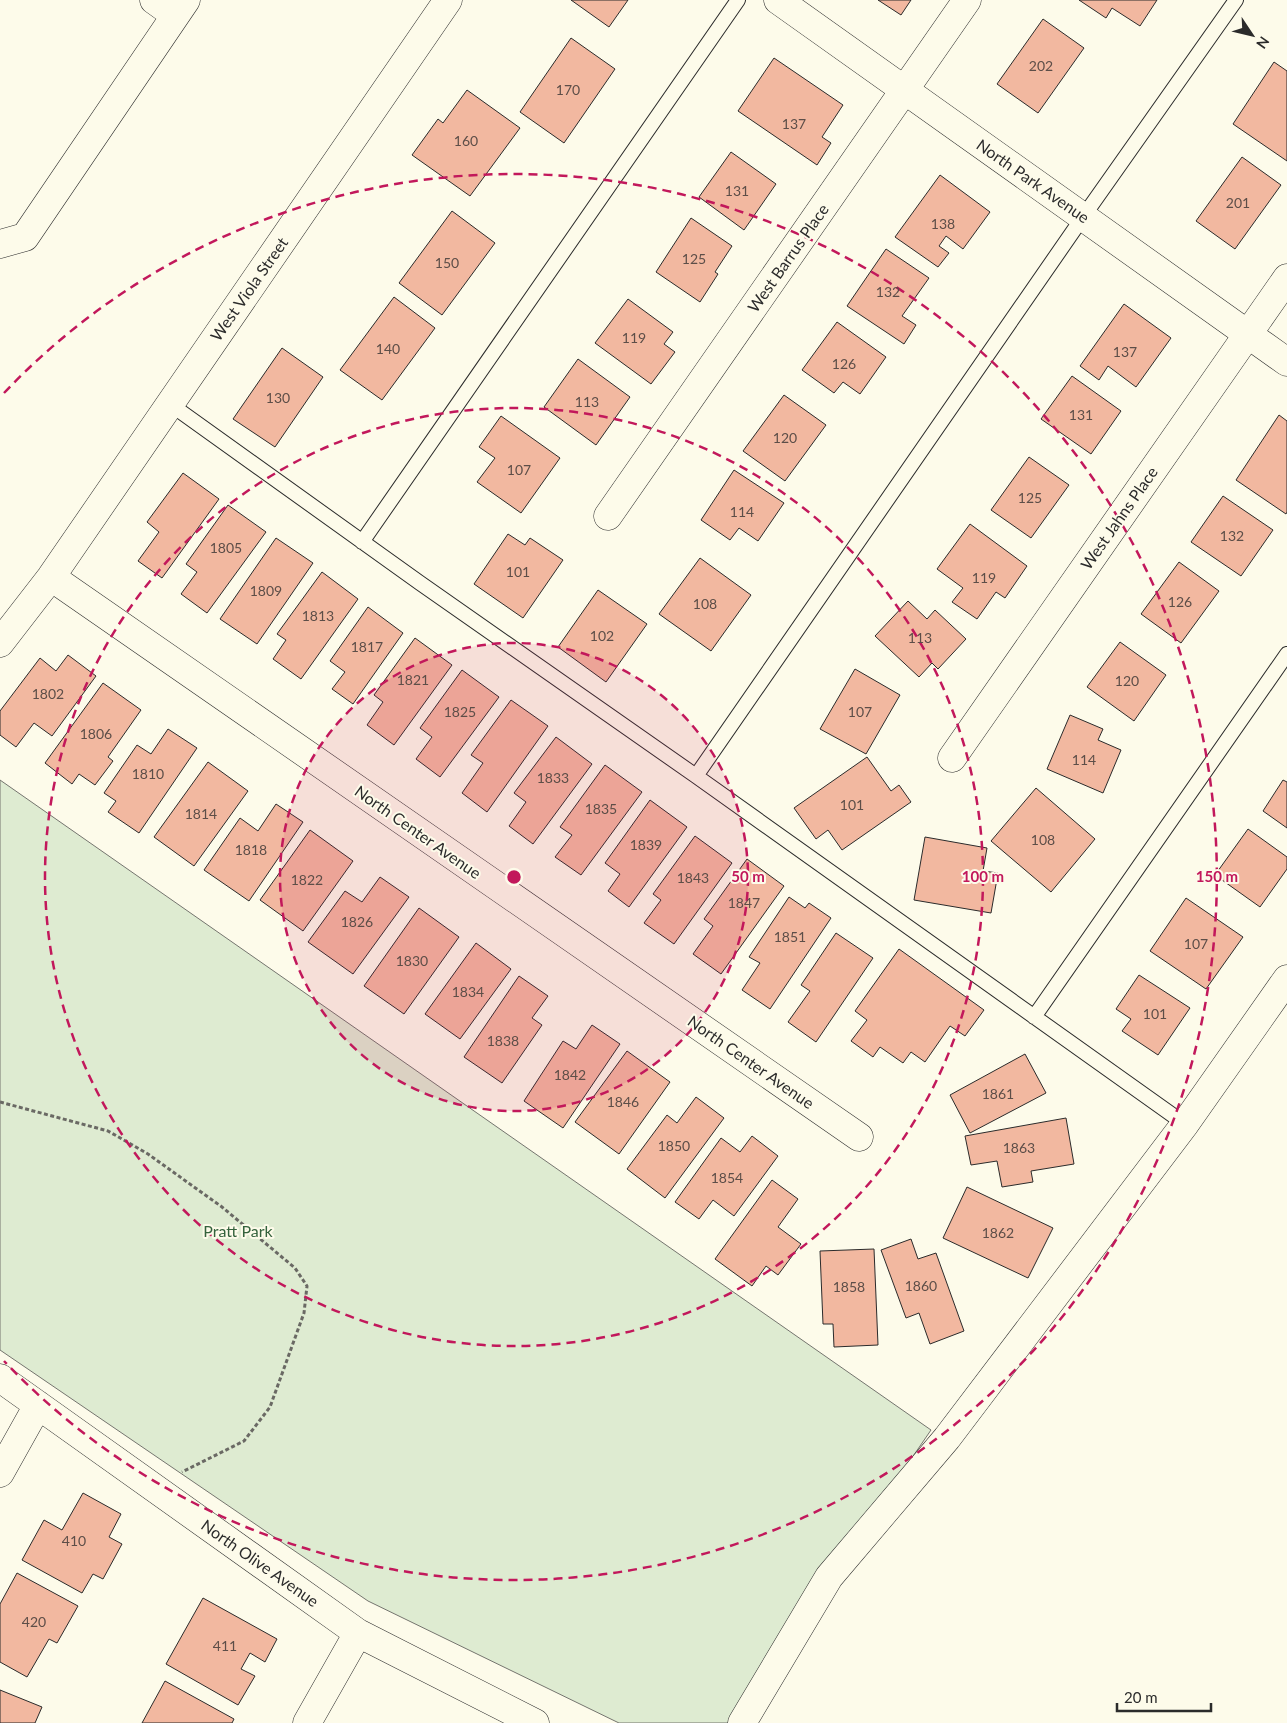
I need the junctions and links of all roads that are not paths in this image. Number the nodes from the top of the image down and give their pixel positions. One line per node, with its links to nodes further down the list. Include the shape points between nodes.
1 (448, 0): 13 (street, West Viola Street)
2 (738, 0): 15 (lane)
3 (778, 0): 7 (street, North Park Avenue)
4 (967, 0): 7 (street, West Barrus Place)
5 (1236, 0): 8 (lane)
6 (172, 5): 9 (street, via 25,237)
7 (905, 90): 8 (street, North Park Avenue); 14 (street, West Barrus Place)
8 (1083, 217): 11 (street, North Park Avenue); 20 (lane)
9 (0, 244)
10 (1287, 278): 11 (street, West Jahns Place)
11 (1248, 334): 12 (street, North Park Avenue); 19 (street, West Jahns Place)
12 (1287, 362)
13 (170, 404): 15 (lane); 16 (street, West Viola Street)
14 (608, 516)
15 (362, 542): 20 (lane)
16 (51, 577): 17 (street, West Viola Street); 24 (street, North Center Avenue)
17 (0, 643)
18 (1287, 654): 22 (lane)
19 (952, 758)
20 (696, 776): 22 (lane)
21 (1287, 979): 23 (street)
22 (1034, 1017): 23 (lane)
23 (1185, 1124): 31 (street, via 947,1438 829,1577)
24 (859, 1137)
25 (0, 1378): 26 (street, North Olive Avenue)
26 (38, 1405): 27 (street); 28 (street, North Olive Avenue)
27 (0, 1473)
28 (358, 1633): 29 (street); 30 (street, North Olive Avenue)
29 (308, 1723)
30 (534, 1723)
31 (742, 1723)

